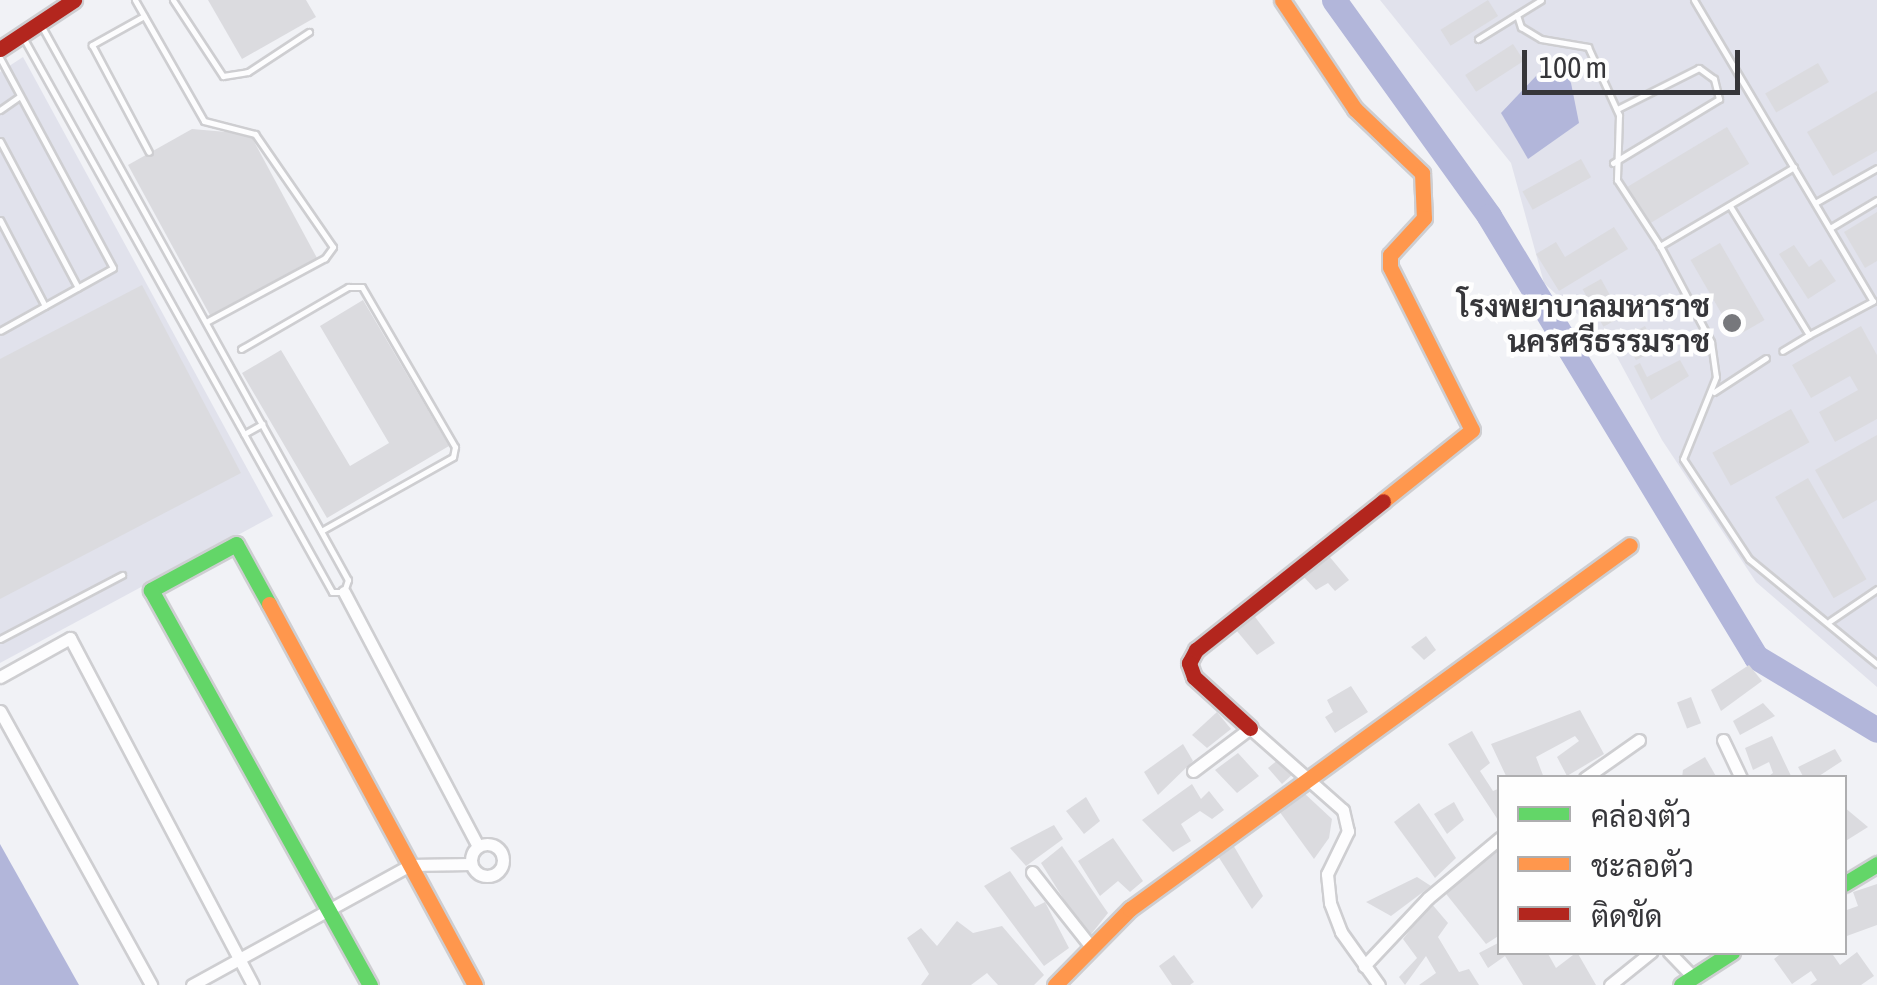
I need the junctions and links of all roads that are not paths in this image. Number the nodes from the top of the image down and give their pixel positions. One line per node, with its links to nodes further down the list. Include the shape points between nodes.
1 (74, 0): 9 (street)
2 (135, 0): 8 (lane)
3 (173, 0): 10 (lane, via 222,76 248,72)
4 (1282, 0): 50 (street, via 1355,109 1422,172 1424,218 1390,254 1390,266 1472,430 1196,650 1190,662 1194,677)
5 (1541, 0): 7 (lane)
6 (1694, 0): 21 (lane)
7 (1516, 15): 12 (lane); 16 (lane, via 1521,27 1541,39 1588,47)
8 (144, 16): 19 (lane, via 92,45); 31 (lane, via 204,121 255,134 333,247 319,262)
9 (40, 22): 11 (street); 31 (lane)
10 (309, 32)
11 (22, 34): 13 (street); 39 (lane)
12 (1478, 38)
13 (0, 48)
14 (0, 58): 15 (lane)
15 (20, 96): 17 (lane); 29 (lane, via 113,268)
16 (1617, 109): 20 (lane); 20 (lane, via 1699,68 1714,80 1719,98)
17 (0, 110)
18 (0, 141): 29 (lane)
19 (149, 152)
20 (1613, 163): 28 (lane, via 1628,206)
21 (1794, 166): 24 (lane); 25 (lane)
22 (1877, 168): 24 (lane)
23 (1877, 200): 27 (lane)
24 (1815, 203): 27 (lane)
25 (1730, 206): 28 (lane); 33 (lane)
26 (0, 220): 30 (lane)
27 (1830, 228): 33 (lane, via 1873,301)
28 (1660, 246): 37 (lane, via 1711,342)
29 (78, 288): 30 (lane)
30 (45, 306): 32 (lane)
31 (206, 322): 38 (lane)
32 (0, 331)
33 (1809, 336): 35 (lane)
34 (241, 350): 40 (lane, via 348,288 362,287 455,447 453,457)
35 (1782, 351)
36 (1766, 358): 37 (lane)
37 (1712, 394): 45 (lane, via 1683,460 1749,558)
38 (262, 424): 39 (lane); 40 (lane)
39 (244, 434): 44 (lane, via 332,592)
40 (321, 532): 44 (lane, via 348,580)
41 (1630, 545): 56 (street)
42 (122, 575): 46 (lane)
43 (1877, 589): 45 (lane)
44 (344, 592): 58 (street)
45 (1830, 621): 47 (lane)
46 (0, 639)
47 (1877, 664)
48 (0, 677): 69 (street, via 70,638)
49 (0, 711): 72 (street)
50 (1250, 728): 53 (street); 56 (street)
51 (1639, 740): 54 (street)
52 (1723, 740): 55 (street)
53 (1193, 771)
54 (1589, 775)
55 (1740, 775)
56 (1311, 778): 65 (street, via 1130,909); 70 (street, via 1343,810 1348,830 1332,856 1328,888 1341,932)
57 (1497, 840): 70 (street, via 1428,898)
58 (478, 846): 59 (street); 59 (street, via 497,847 502,867 482,876)
59 (471, 864): 61 (street)
60 (1877, 864): 63 (street)
61 (410, 865): 64 (street); 64 (street, via 236,544 151,590); 76 (street)
62 (1032, 872): 65 (street)
63 (1847, 882)
64 (329, 910): 69 (street); 75 (street)
65 (1092, 948): 77 (street)
66 (1647, 955): 79 (street)
67 (1672, 955): 71 (street)
68 (1727, 955): 71 (street)
69 (240, 960): 73 (street); 74 (street)
70 (1364, 966): 78 (street)
71 (1687, 981)
72 (150, 985)
73 (192, 985)
74 (254, 985)
75 (370, 985)
76 (474, 985)
77 (1055, 985)
78 (1378, 985)
79 (1610, 985)

